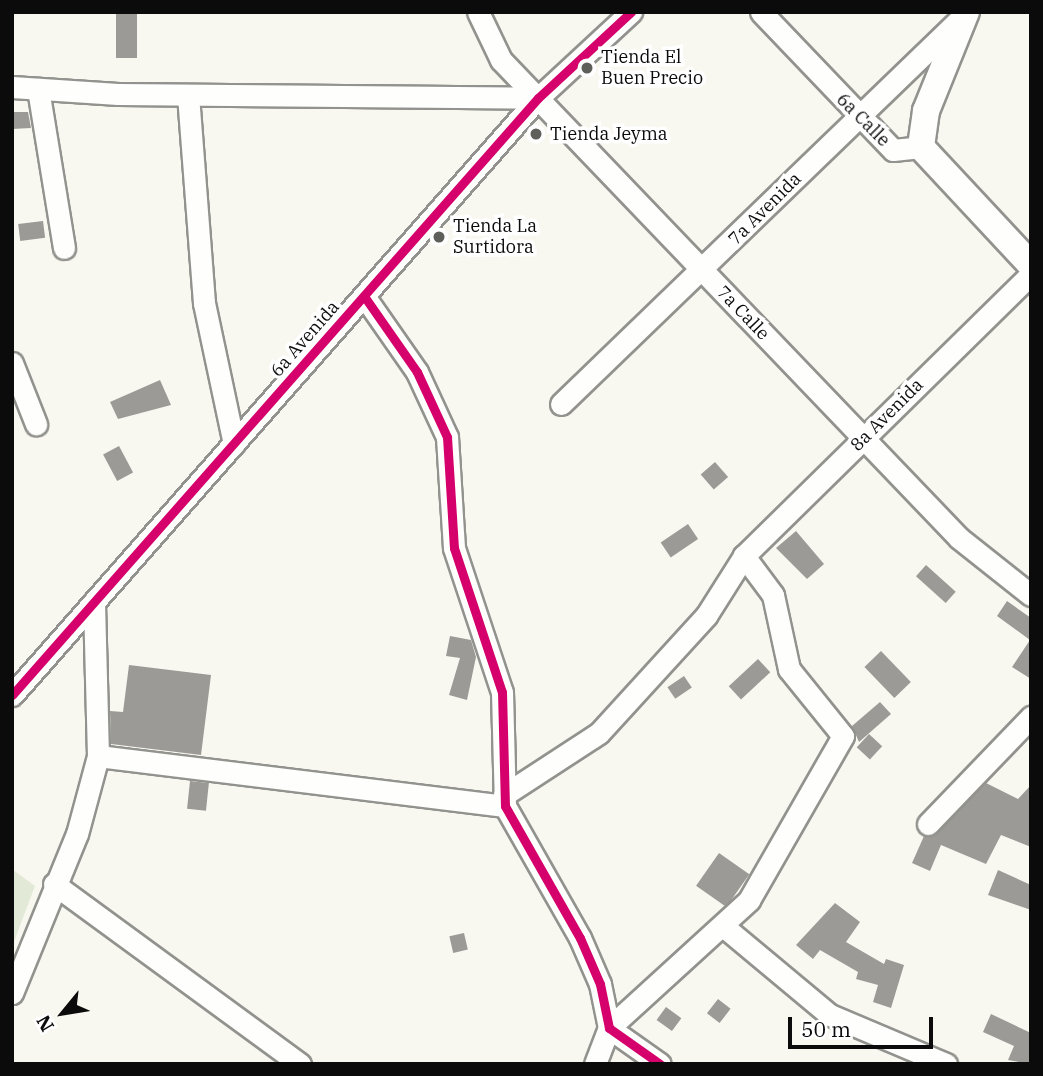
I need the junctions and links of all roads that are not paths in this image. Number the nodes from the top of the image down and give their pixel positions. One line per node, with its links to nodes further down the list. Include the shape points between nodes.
1 (478, 12): 8 (street, 7a Calle, via 501,60)
2 (631, 12): 8 (street, 6a Avenida)
3 (761, 12): 9 (street, 6a Calle)
4 (966, 13): 9 (street, 7a Avenida); 10 (street, via 926,111)
5 (12, 87): 6 (street)
6 (38, 89): 7 (street); 11 (street)
7 (188, 95): 8 (street); 20 (street, via 204,303)
8 (538, 98): 13 (street, 7a Calle); 15 (street, 6a Avenida)
9 (858, 117): 10 (street, 6a Calle, via 893,150); 13 (street, 7a Avenida)
10 (921, 147): 12 (street)
11 (64, 248)
12 (1031, 265)
13 (703, 272): 17 (street, 7a Avenida); 19 (street, 7a Calle)
14 (1031, 274): 19 (street, 8a Avenida)
15 (363, 296): 20 (street, 6a Avenida); 27 (street, via 417,372 447,437 454,548 502,692)
16 (12, 363): 18 (street)
17 (561, 404)
18 (36, 424)
19 (863, 438): 21 (street, 8a Avenida); 22 (street, 7a Calle, via 959,538)
20 (234, 444): 23 (street, 6a Avenida)
21 (744, 556): 27 (street, 8a Avenida, via 706,616 599,733); 30 (street, via 773,595 789,669 843,736 748,900)
22 (1031, 595)
23 (94, 602): 24 (street, 6a Avenida); 26 (street)
24 (12, 695)
25 (1031, 717): 28 (street)
26 (98, 756): 27 (street); 29 (street, via 77,834)
27 (505, 801): 32 (street, via 580,937 600,984)
28 (928, 824)
29 (54, 884): 31 (street); 33 (street)
30 (723, 926): 32 (street); 36 (street, via 830,1015)
31 (12, 993)
32 (609, 1028): 34 (street); 35 (street)
33 (300, 1064)
34 (594, 1064)
35 (660, 1064)
36 (946, 1064)

